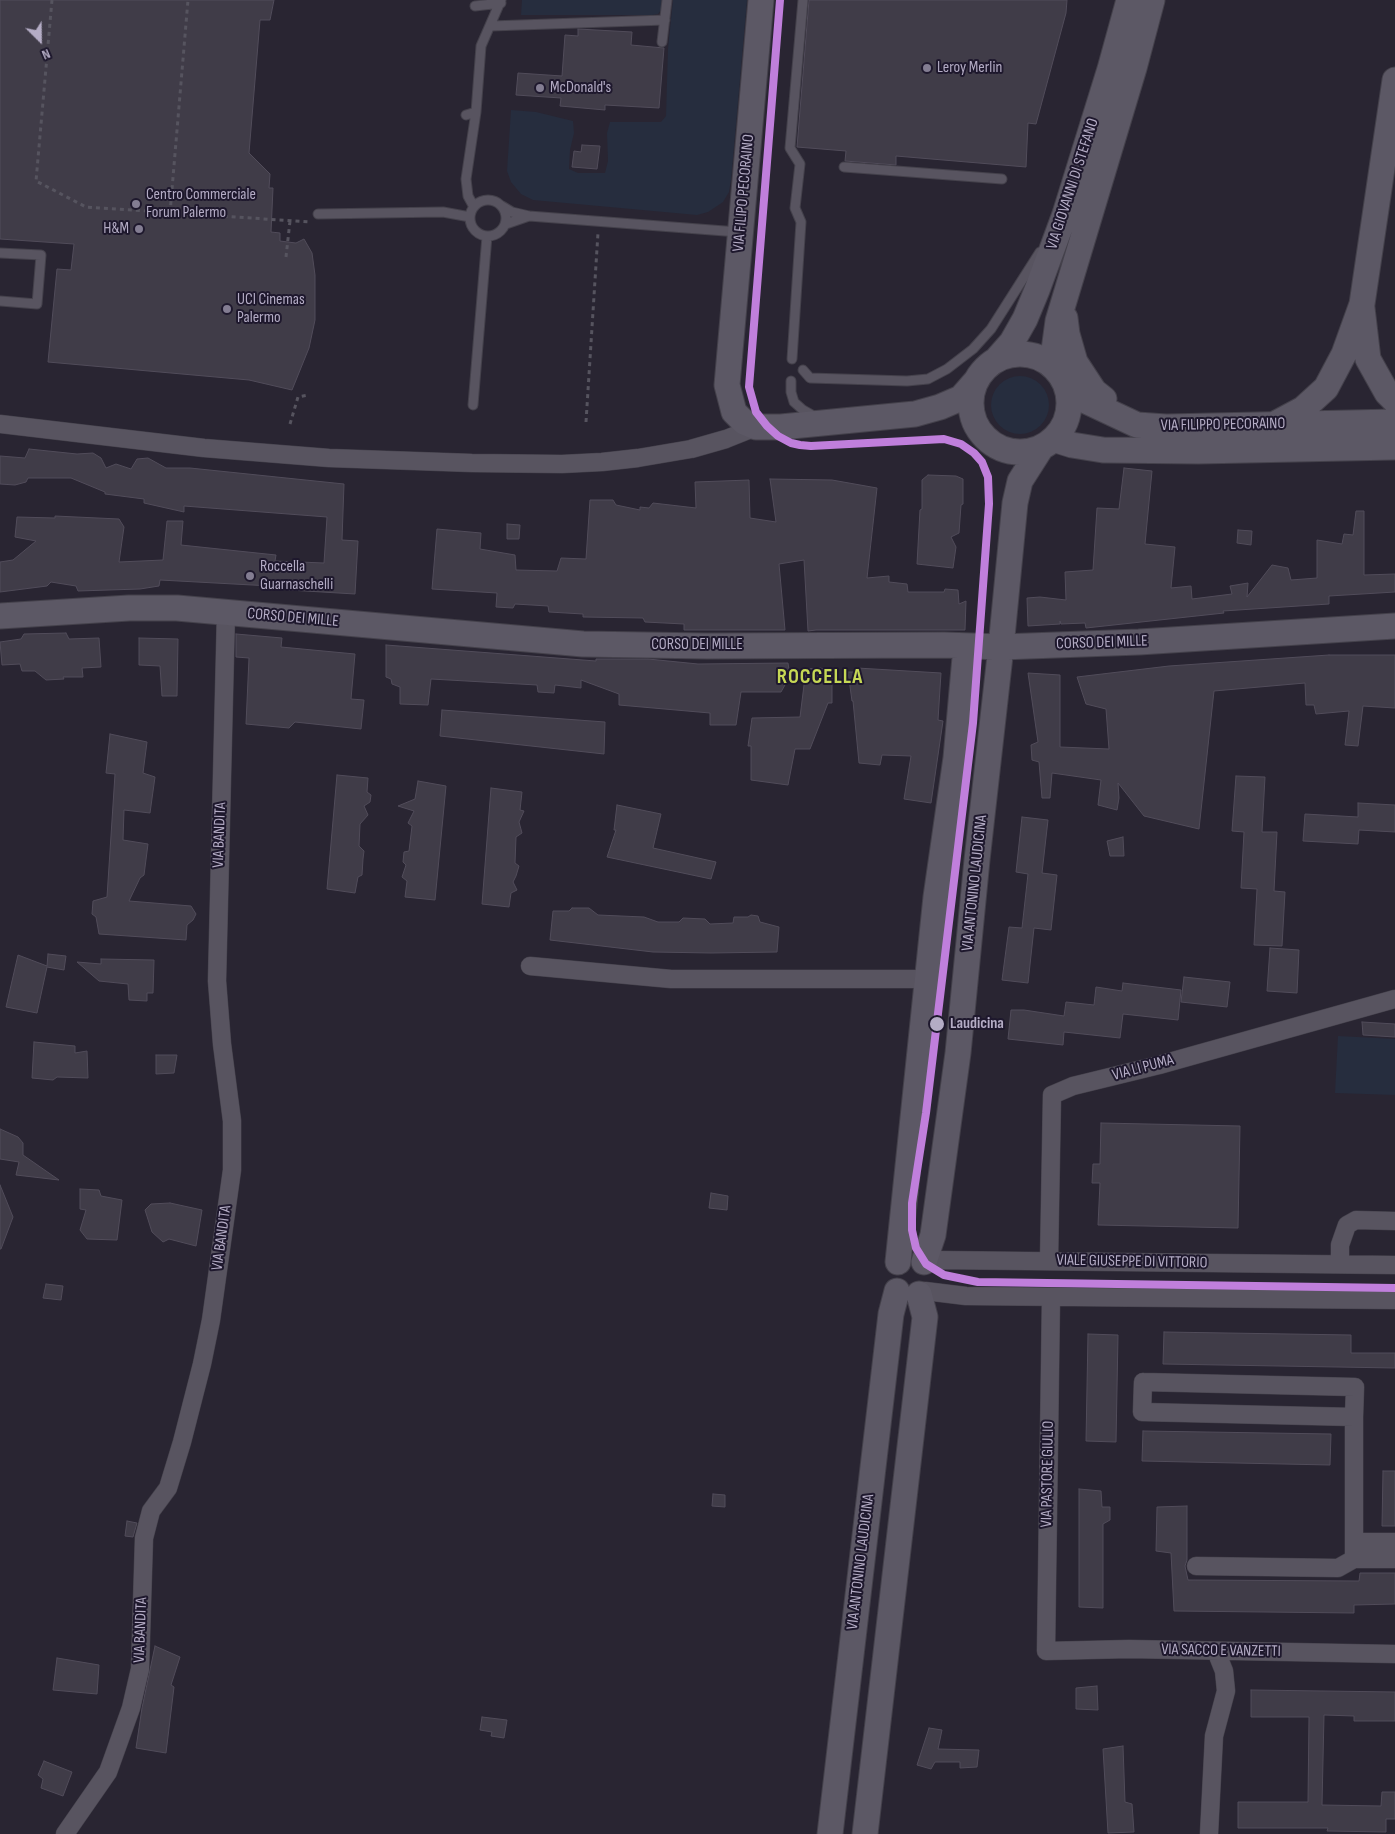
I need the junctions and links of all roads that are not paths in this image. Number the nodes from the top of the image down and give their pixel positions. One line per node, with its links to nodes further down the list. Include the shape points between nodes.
1 (667, 0): 8 (lane)
2 (761, 0): 23 (street, VIA FILIPO PECORAINO)
3 (803, 0): 29 (lane, via 790,148 800,164 795,208 801,222)
4 (1129, 0): 18 (street, VIA GIOVANNI DI STEFANO)
5 (1152, 0): 27 (street, VIA GIOVANNI DI STEFANO)
6 (501, 1): 7 (lane); 9 (lane)
7 (474, 6)
8 (665, 20): 9 (lane); 10 (lane)
9 (491, 26): 12 (lane, via 482,46)
10 (662, 42)
11 (1395, 80): 28 (street)
12 (476, 112): 13 (lane); 16 (lane, via 466,179 468,196)
13 (466, 115)
14 (844, 167): 15 (lane)
15 (1002, 178)
16 (477, 205): 17 (lane, via 491,200); 20 (lane)
17 (502, 206): 19 (lane); 22 (lane)
18 (1065, 214): 30 (street, VIA GIOVANNI DI STEFANO, via 1025,319 1012,342); 31 (lane, via 990,329 973,349 947,369 928,379 906,381 810,378)
19 (529, 216): 22 (lane); 23 (lane)
20 (470, 217): 21 (lane, via 443,212); 24 (lane, via 473,228)
21 (316, 218)
22 (506, 224): 24 (lane, via 498,234)
23 (741, 232): 42 (street, VIA FILIPO PECORAINO, via 727,385 734,412 744,422)
24 (487, 236): 36 (lane)
25 (0, 253): 26 (lane, via 41,255 37,304)
26 (0, 301)
27 (1063, 302): 32 (street, VIA GIOVANNI DI STEFANO, via 1058,321); 43 (street, via 1067,334 1076,362 1094,391)
28 (1362, 304): 35 (street, via 1368,359); 41 (street, via 1344,354 1326,388 1303,409)
29 (792, 358)
30 (997, 359): 32 (street, via 1016,354 1035,356); 34 (street)
31 (803, 370)
32 (1058, 372): 43 (street, VIA FILIPPO PECORAINO, via 1086,401 1137,425); 45 (street, via 1069,395 1069,412 1063,427)
33 (791, 381): 38 (lane, via 794,402)
34 (975, 382): 37 (street, via 961,398); 44 (street, via 971,407)
35 (1395, 401)
36 (473, 405)
37 (915, 414): 38 (street); 44 (street, via 946,417)
38 (826, 422): 42 (street)
39 (1395, 422): 41 (street, VIA FILIPPO PECORAINO)
40 (0, 424): 42 (street, via 204,448 329,458 562,464 638,458 691,449)
41 (1275, 424): 43 (street, VIA FILIPPO PECORAINO)
42 (756, 426)
43 (1149, 426)
44 (980, 431): 47 (street)
45 (1047, 444): 46 (street, VIA FILIPPO PECORAINO, via 1142,451); 47 (street, via 1021,452); 48 (street, via 1020,481)
46 (1395, 447)
47 (1001, 448): 48 (street, via 1014,480)
48 (1015, 503): 53 (street, VIA ANTONINO LAUDICINA)
49 (226, 612): 50 (street, CORSO DEI MILLE, via 138,608); 52 (street, CORSO DEI MILLE, via 583,644); 74 (street, VIA BANDITA, via 217,981 232,1121 232,1170 202,1364 168,1488 151,1511 144,1538 140,1669 131,1708 108,1772)
50 (0, 616)
51 (1395, 626): 53 (street, CORSO DEI MILLE)
52 (966, 646): 53 (street, CORSO DEI MILLE); 55 (street, VIA ANTONINO LAUDICINA, via 956,758)
53 (1001, 647): 60 (street, VIA ANTONINO LAUDICINA, via 958,1054 933,1235)
54 (530, 966): 55 (street, via 671,979)
55 (928, 979): 59 (street, VIA ANTONINO LAUDICINA)
56 (1395, 999): 58 (street, VIA LI PUMA, via 1073,1086 1052,1095)
57 (1395, 1221): 61 (street, via 1356,1220 1347,1225 1340,1245)
58 (1049, 1261): 60 (street, VIALE GIUSEPPE DI VITTORIO, via 935,1260); 61 (street, VIALE GIUSEPPE DI VITTORIO)
59 (898, 1262): 60 (street, via 911,1257); 63 (street, via 892,1282)
60 (925, 1263): 63 (street, via 931,1276 929,1285)
61 (1340, 1264): 62 (street, VIALE GIUSEPPE DI VITTORIO)
62 (1395, 1265)
63 (914, 1292): 64 (street); 75 (street, VIA ANTONINO LAUDICINA, via 891,1314); 76 (street, via 925,1317)
64 (1051, 1297): 65 (street); 71 (street, VIA PASTORE GIULIO)
65 (1395, 1300)
66 (1354, 1417): 66 (street, via 1355,1387 1143,1382 1142,1412); 68 (street)
67 (1395, 1542): 68 (street)
68 (1354, 1550): 69 (street); 70 (street, via 1338,1568)
69 (1395, 1559)
70 (1196, 1566)
71 (1046, 1651): 72 (street, VIA SACCO E VANZETTI)
72 (1216, 1651): 73 (street, VIA SACCO E VANZETTI); 77 (street, via 1224,1671 1226,1691 1214,1736)
73 (1395, 1654)
74 (64, 1834)
75 (830, 1834)
76 (866, 1834)
77 (1209, 1834)

